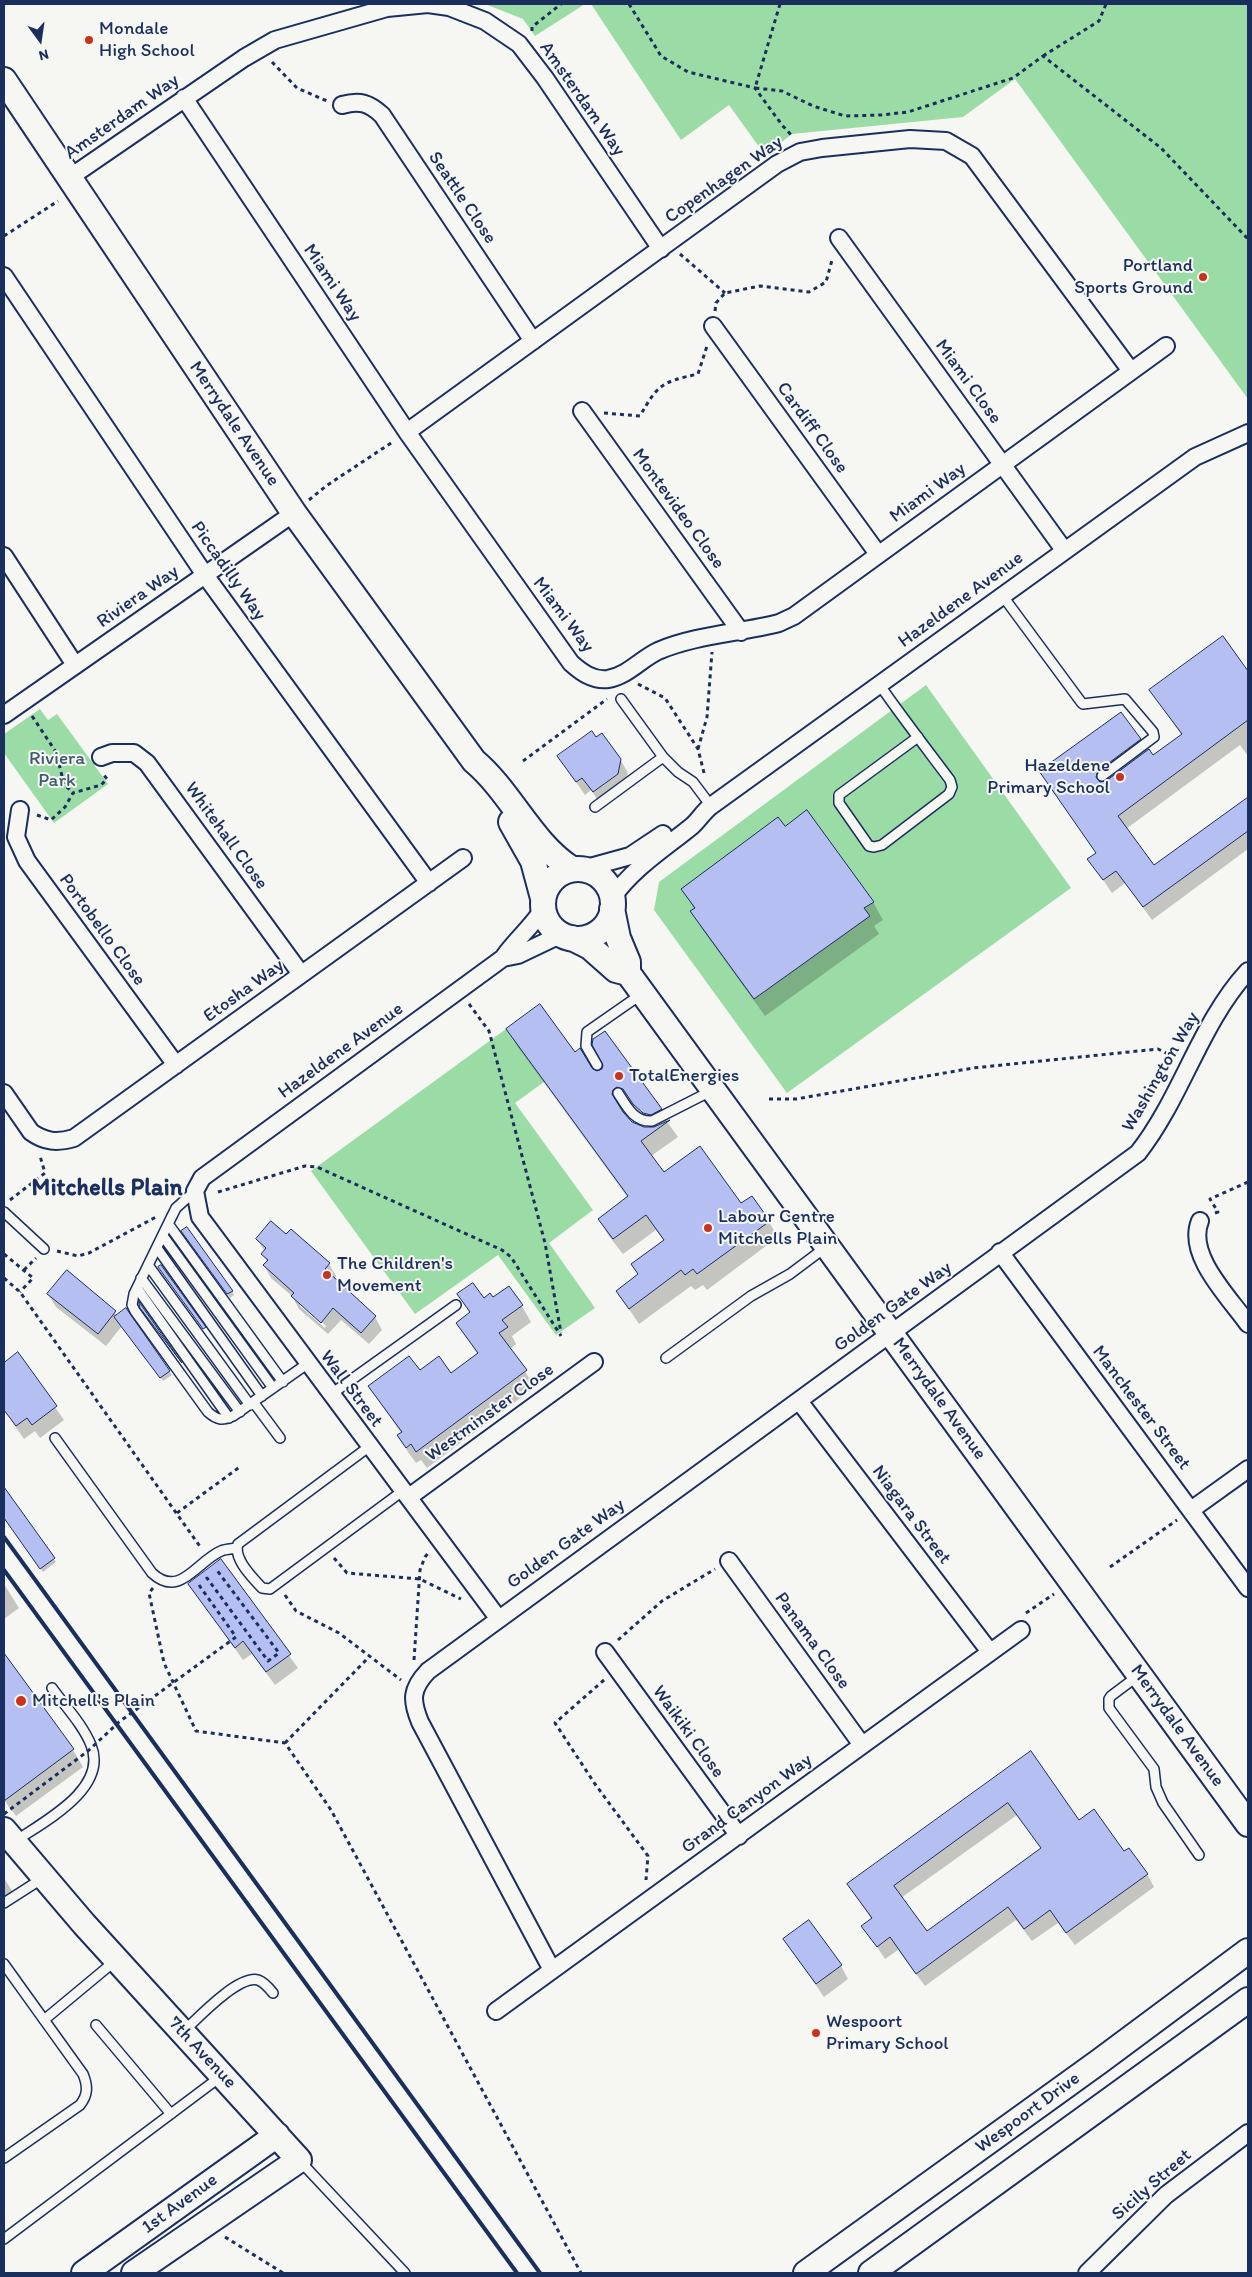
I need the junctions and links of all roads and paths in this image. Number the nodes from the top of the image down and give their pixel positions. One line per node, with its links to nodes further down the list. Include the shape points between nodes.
1 (561, 4): 5 (path, via 532,27 533,39)
2 (629, 4): 9 (path, via 661,56 688,72)
3 (780, 4): 9 (path)
4 (1106, 4): 7 (path, via 1099,21)
5 (519, 44): 6 (street, Amsterdam Way, via 505,32 468,13 449,7 409,4 294,33); 18 (street, Amsterdam Way)
6 (262, 48): 10 (street, Amsterdam Way); 11 (path, via 297,88 318,99)
7 (1043, 56): 9 (path, via 1013,78 908,112 881,115 845,116 813,106 782,91); 17 (path, via 1161,148)
8 (4, 80): 13 (street, Merrydale Avenue)
9 (755, 88): 12 (path, via 792,134)
10 (184, 98): 13 (street, Amsterdam Way); 26 (street, Miami Way)
11 (342, 105): 22 (street, Seattle Close, via 364,102 382,115)
12 (800, 152): 18 (street, Copenhagen Way, via 777,164); 24 (street, Copenhagen Way, via 931,138 946,140 962,148 984,171)
13 (69, 178): 29 (street, Merrydale Avenue)
14 (58, 201): 15 (path)
15 (4, 236)
16 (839, 238): 20 (path, via 826,282 810,292 760,286); 28 (street, Miami Close)
17 (1248, 239)
18 (661, 248): 20 (path, via 681,254); 22 (street, Copenhagen Way)
19 (4, 276): 33 (street, Piccadilly Way)
20 (725, 293): 21 (path, via 716,303)
21 (713, 326): 25 (path, via 698,374 673,380 654,391 640,416); 31 (street, Cardiff Close)
22 (533, 341): 26 (street, Copenhagen Way)
23 (1166, 346): 24 (street, Miami Way)
24 (1131, 371): 28 (street, Miami Way)
25 (582, 411): 35 (street, Montevideo Close)
26 (407, 432): 29 (path, via 326,486); 35 (street, Miami Way, via 580,672 593,678 615,678 659,651)
27 (1248, 433): 30 (street, Hazeldene Avenue, via 1195,457)
28 (1003, 464): 30 (street, Miami Close); 31 (street, Miami Way)
29 (294, 513): 33 (street, Riviera Way); 47 (street, Merrydale Avenue)
30 (1064, 550): 34 (street, Hazeldene Avenue)
31 (878, 554): 35 (street, Miami Way, via 794,616)
32 (4, 556): 37 (street)
33 (204, 575): 37 (street, Riviera Way); 56 (street, Piccadilly Way)
34 (1002, 595): 39 (street, Hazeldene Avenue); 49 (lane, via 1083,704 1125,699 1153,732 1154,737)
35 (740, 632)
36 (712, 649): 38 (path, via 707,717 698,749 665,698)
37 (75, 665): 42 (street, Riviera Way)
38 (633, 681)
39 (879, 684): 44 (lane); 52 (street, Hazeldene Avenue)
40 (609, 696): 46 (path)
41 (621, 699): 45 (lane)
42 (22, 702): 43 (street, Riviera Way); 50 (path, via 56,752 64,784)
43 (4, 715)
44 (918, 737): 44 (lane, via 950,780 952,792 882,845 869,846 839,803 839,795)
45 (663, 758): 51 (lane); 52 (lane, via 693,782)
46 (523, 761)
47 (474, 762): 55 (street, Merrydale Avenue, via 490,775 550,851); 57 (street, Merrydale Avenue, via 481,780 524,841 533,861)
48 (100, 763): 50 (path, via 107,779 101,785); 63 (street, Whitehall Close, via 117,753 134,753 147,763)
49 (1102, 776)
50 (73, 793): 53 (path, via 65,808 51,820)
51 (595, 807)
52 (707, 809): 55 (street, Hazeldene Avenue, via 689,816 630,856); 58 (street, Hazeldene Avenue, via 694,824 646,860 622,885)
53 (20, 810): 67 (street, Portobello Close, via 16,837 27,861)
54 (463, 858): 56 (street, Etosha Way)
55 (578, 869): 57 (street, via 553,879); 58 (street, via 594,872 603,879)
56 (429, 883): 63 (street, Etosha Way)
57 (543, 903): 59 (street, via 553,928); 60 (street, Hazeldene Avenue, via 536,921 511,945)
58 (612, 904): 59 (street, via 609,919 594,934); 62 (street, Merrydale Avenue)
59 (567, 936): 60 (street, Hazeldene Avenue); 62 (street, Merrydale Avenue, via 590,947 616,970)
60 (503, 958): 75 (street, Hazeldene Avenue)
61 (1248, 971): 66 (street, Washington Way, via 1223,1002)
62 (628, 973): 64 (street, Merrydale Avenue)
63 (301, 974): 67 (street, Etosha Way)
64 (642, 993): 68 (lane, via 587,1032 586,1046); 69 (street, Merrydale Avenue)
65 (469, 1004): 76 (path, via 489,1031 545,1243 561,1336 511,1257 502,1250 317,1167 305,1166)
66 (1190, 1064): 72 (path, via 1158,1050 973,1068 796,1099); 86 (street, Washington Way, via 1138,1153)
67 (176, 1065): 73 (street, Etosha Way, via 74,1138)
68 (597, 1065)
69 (713, 1090): 71 (lane, via 652,1121 636,1118); 83 (street, Merrydale Avenue)
70 (4, 1093): 73 (street)
71 (618, 1094)
72 (769, 1099)
73 (41, 1145): 77 (path, via 45,1173)
74 (1248, 1182): 80 (path, via 1210,1199 1218,1212)
75 (198, 1184): 81 (lane, via 176,1208); 98 (street, Wall Street, via 200,1217)
76 (218, 1192)
77 (4, 1205)
78 (4, 1212): 85 (lane)
79 (162, 1214): 85 (path, via 89,1253 78,1256)
80 (1200, 1221): 94 (street, via 1196,1242 1200,1255)
81 (169, 1225): 82 (lane); 99 (lane)
82 (163, 1236): 84 (lane); 100 (lane)
83 (827, 1247): 95 (street, Merrydale Avenue); 96 (lane)
84 (157, 1248): 88 (lane); 101 (lane)
85 (44, 1249)
86 (1000, 1252): 95 (street, Golden Gate Way); 113 (street, Manchester Street)
87 (4, 1254): 92 (path, via 33,1278)
88 (148, 1265): 90 (lane); 104 (lane)
89 (4, 1278): 92 (path)
90 (142, 1278): 91 (lane); 105 (lane)
91 (137, 1288): 106 (lane); 106 (lane, via 132,1305 139,1317 208,1412 216,1419)
92 (20, 1292): 114 (path)
93 (456, 1305): 102 (lane)
94 (1248, 1324)
95 (891, 1333): 103 (street, Golden Gate Way); 132 (street, Merrydale Avenue)
96 (666, 1358)
97 (594, 1362): 112 (street, Westminster Close)
98 (307, 1364): 99 (lane); 102 (street, Wall Street)
99 (283, 1382): 100 (lane)
100 (273, 1388): 101 (lane)
101 (262, 1396): 104 (lane)
102 (330, 1396): 109 (street, Wall Street)
103 (799, 1401): 127 (street, Golden Gate Way); 130 (street, Niagara Street)
104 (252, 1404): 105 (lane); 108 (lane)
105 (240, 1412): 106 (lane)
106 (229, 1418)
107 (55, 1438): 122 (lane)
108 (280, 1438)
109 (370, 1446): 112 (street, Wall Street); 116 (lane, via 241,1541)
110 (241, 1466): 114 (path)
111 (1248, 1469): 113 (street)
112 (407, 1493): 115 (street, Wall Street); 117 (lane)
113 (1191, 1510): 120 (path); 124 (street, Manchester Street)
114 (177, 1513): 118 (path)
115 (442, 1542): 121 (path, via 424,1557); 127 (street, Wall Street)
116 (237, 1548): 118 (lane, via 222,1550); 123 (lane, via 238,1557 262,1588 270,1589)
117 (326, 1548): 121 (path, via 347,1574); 123 (lane)
118 (209, 1560): 122 (lane, via 180,1580); 138 (path, bridge, via 279,1653 268,1661 207,1578 198,1585 236,1637 119,1722 88,1751)
119 (729, 1561): 129 (path, via 662,1600); 137 (street, Panama Close)
120 (1110, 1567)
121 (420, 1579): 126 (path); 133 (path, via 414,1662)
122 (160, 1580): 136 (path, via 149,1593 164,1663 196,1731)
123 (277, 1584): 131 (path, via 296,1611 339,1633)
124 (1248, 1588)
125 (1058, 1592): 128 (path, via 1019,1618)
126 (468, 1603)
127 (498, 1618): 133 (street, Golden Gate Way)
128 (1021, 1630): 130 (street, Grand Canyon Way)
129 (605, 1652): 141 (street, Waikiki Close); 145 (path, via 605,1680 555,1723 648,1856 646,1884)
130 (990, 1652): 137 (street, Grand Canyon Way)
131 (370, 1656): 135 (path, via 402,1681); 136 (path)
132 (1139, 1675): 139 (street, Merrydale Avenue); 142 (lane, via 1111,1696 1109,1708 1154,1769 1156,1787 1163,1803)
133 (423, 1676): 135 (street, Golden Gate Way)
134 (52, 1688): 140 (lane, via 91,1745 95,1760 93,1772 67,1806)
135 (413, 1696): 149 (street, via 420,1722)
136 (285, 1743): 168 (path, via 331,1810)
137 (862, 1745): 141 (street, Grand Canyon Way)
138 (4, 1814)
139 (1248, 1824)
140 (9, 1836): 143 (street, 7th Avenue)
141 (738, 1836): 145 (street, Grand Canyon Way)
142 (1199, 1855)
143 (44, 1877): 144 (lane); 147 (street, 7th Avenue)
144 (4, 1903)
145 (636, 1910): 149 (street, Grand Canyon Way)
146 (1248, 1951): 169 (street, Wespoort Drive, via 1100,2062)
147 (116, 1959): 153 (lane); 155 (street, 7th Avenue)
148 (4, 1964): 153 (lane)
149 (552, 1970): 152 (street, Grand Canyon Way)
150 (273, 1993): 155 (lane, via 258,1980 249,1980 227,1993)
151 (1248, 2000): 170 (street, Wespoort Drive)
152 (496, 2011)
153 (44, 2020): 160 (lane, via 83,2074 85,2099)
154 (96, 2025): 157 (lane)
155 (183, 2032): 156 (street, 7th Avenue)
156 (223, 2075): 157 (lane); 159 (street, 7th Avenue)
157 (171, 2114): 163 (lane)
158 (1248, 2133): 171 (street, Sicily Street, via 1166,2195)
159 (277, 2135): 161 (street, 7th Avenue); 164 (street, 1st Avenue)
160 (4, 2158)
161 (299, 2160): 165 (street, 1st Avenue); 167 (lane, 7th Avenue)
162 (221, 2234): 166 (path)
163 (4, 2239)
164 (84, 2273)
165 (134, 2273)
166 (283, 2273)
167 (405, 2273)
168 (581, 2273)
169 (806, 2273)
170 (870, 2273)
171 (1087, 2273)

